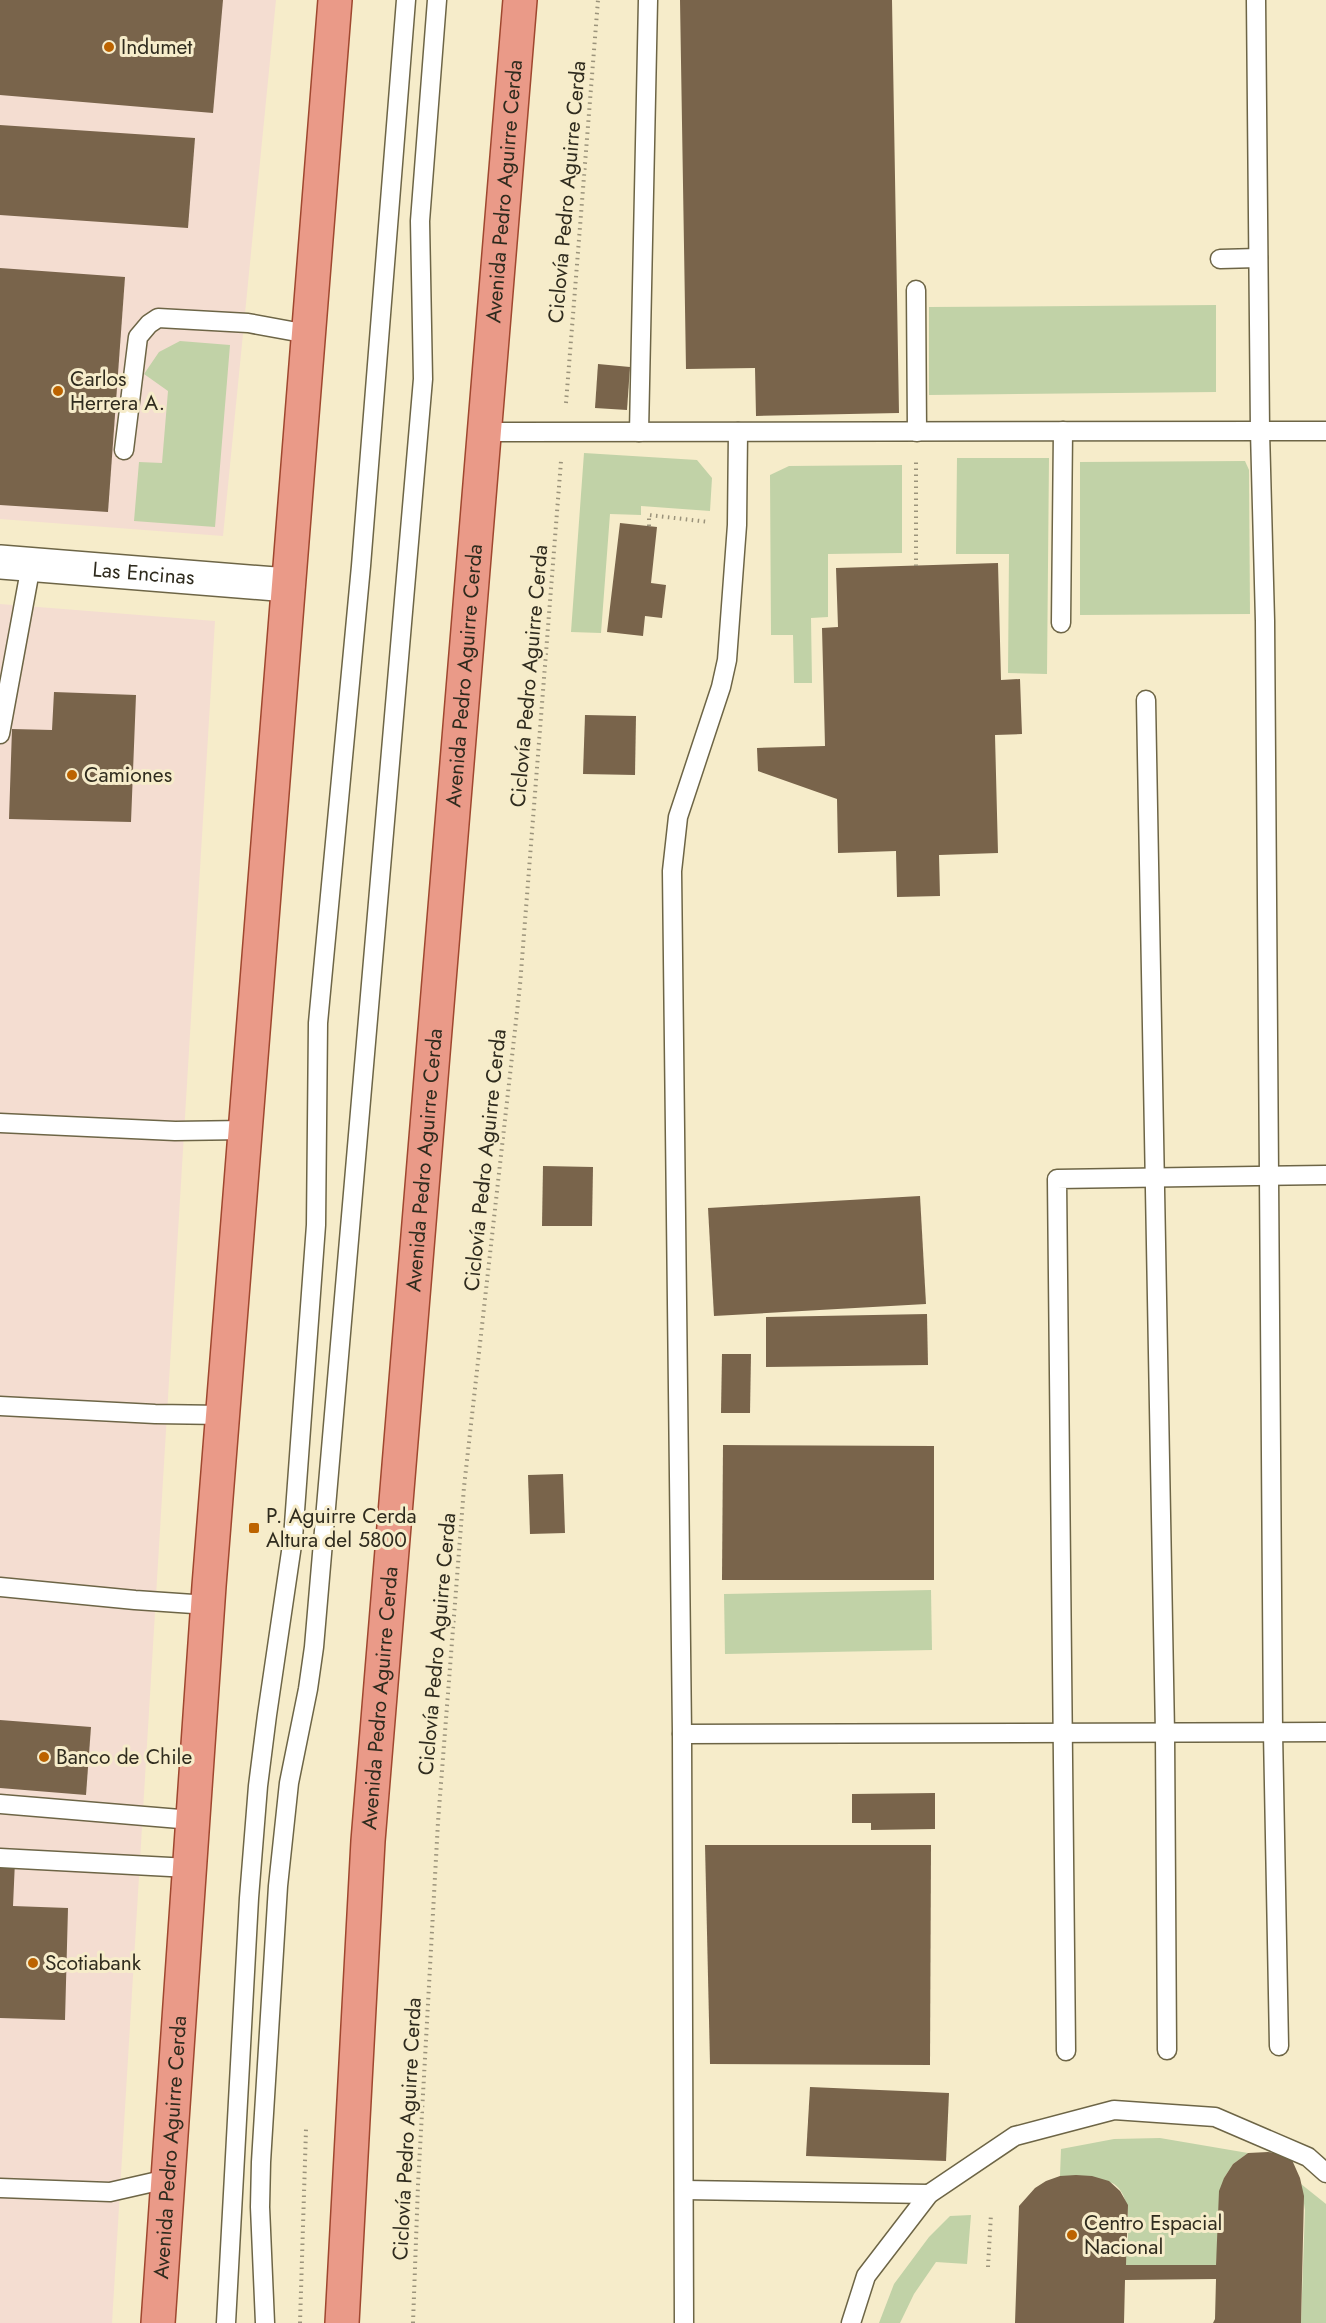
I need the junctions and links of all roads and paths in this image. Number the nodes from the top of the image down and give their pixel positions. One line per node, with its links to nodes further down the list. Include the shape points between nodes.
1 (335, 0): 11 (main road, Avenida Pedro Aguirre Cerda)
2 (405, 0): 59 (lane, via 362,555 318,1023 316,1225 293,1538 267,1715 249,1898)
3 (437, 0): 60 (lane, via 420,221 423,379 314,1647 289,1783 278,1886 261,2162)
4 (520, 0): 15 (main road, Avenida Pedro Aguirre Cerda)
5 (598, 0): 16 (path, Ciclovía Pedro Aguirre Cerda)
6 (648, 0): 17 (lane)
7 (1256, 0): 8 (lane)
8 (1258, 258): 9 (lane); 13 (lane)
9 (1220, 259)
10 (916, 290): 19 (lane)
11 (308, 334): 20 (lane, via 248,323 158,318 148,324 138,337); 25 (main road, Avenida Pedro Aguirre Cerda)
12 (1063, 431): 13 (lane); 19 (lane); 26 (lane)
13 (1260, 431): 14 (lane); 31 (lane)
14 (1326, 431)
15 (485, 432): 16 (lane); 62 (main road, Avenida Pedro Aguirre Cerda, via 368,1841)
16 (564, 432): 17 (lane); 63 (path, Ciclovía Pedro Aguirre Cerda, via 519,985 464,1486 438,1822)
17 (639, 432): 18 (lane)
18 (738, 432): 19 (lane); 21 (lane)
19 (917, 432): 24 (path)
20 (124, 450)
21 (737, 525): 22 (path, via 649,515); 42 (lane, via 727,660 678,817 672,871)
22 (649, 526)
23 (15, 563): 25 (street, Las Encinas); 28 (lane)
24 (916, 566)
25 (288, 585): 30 (main road, Avenida Pedro Aguirre Cerda)
26 (1061, 623)
27 (1146, 700): 33 (lane)
28 (0, 734)
29 (0, 1123): 30 (lane)
30 (245, 1130): 35 (main road, Avenida Pedro Aguirre Cerda)
31 (1269, 1175): 32 (lane); 33 (lane); 38 (lane)
32 (1326, 1175)
33 (1155, 1177): 40 (lane, via 1057,1179); 41 (lane)
34 (0, 1406): 35 (lane)
35 (223, 1415): 37 (main road, Avenida Pedro Aguirre Cerda)
36 (0, 1587): 37 (lane)
37 (208, 1605): 44 (main road, Avenida Pedro Aguirre Cerda)
38 (1273, 1732): 39 (lane); 41 (lane); 47 (lane)
39 (1326, 1732)
40 (1063, 1733): 41 (lane); 42 (lane); 49 (lane)
41 (1165, 1733): 48 (lane)
42 (682, 1734): 54 (lane)
43 (0, 1804): 44 (lane)
44 (192, 1820): 46 (main road, Avenida Pedro Aguirre Cerda)
45 (0, 1858): 46 (lane)
46 (189, 1868): 52 (main road, Avenida Pedro Aguirre Cerda)
47 (1279, 2046)
48 (1167, 2050)
49 (1066, 2051)
50 (306, 2129): 61 (path)
51 (1326, 2173): 55 (lane, via 1308,2157 1215,2117 1114,2110 1015,2136)
52 (167, 2179): 53 (lane, via 110,2192); 58 (main road, Avenida Pedro Aguirre Cerda)
53 (0, 2188)
54 (684, 2190): 55 (lane); 64 (lane)
55 (929, 2194): 65 (lane, via 866,2276)
56 (991, 2214): 57 (path)
57 (988, 2267)
58 (158, 2323)
59 (226, 2323)
60 (266, 2323)
61 (300, 2323)
62 (342, 2323)
63 (413, 2323)
64 (684, 2323)
65 (851, 2323)

